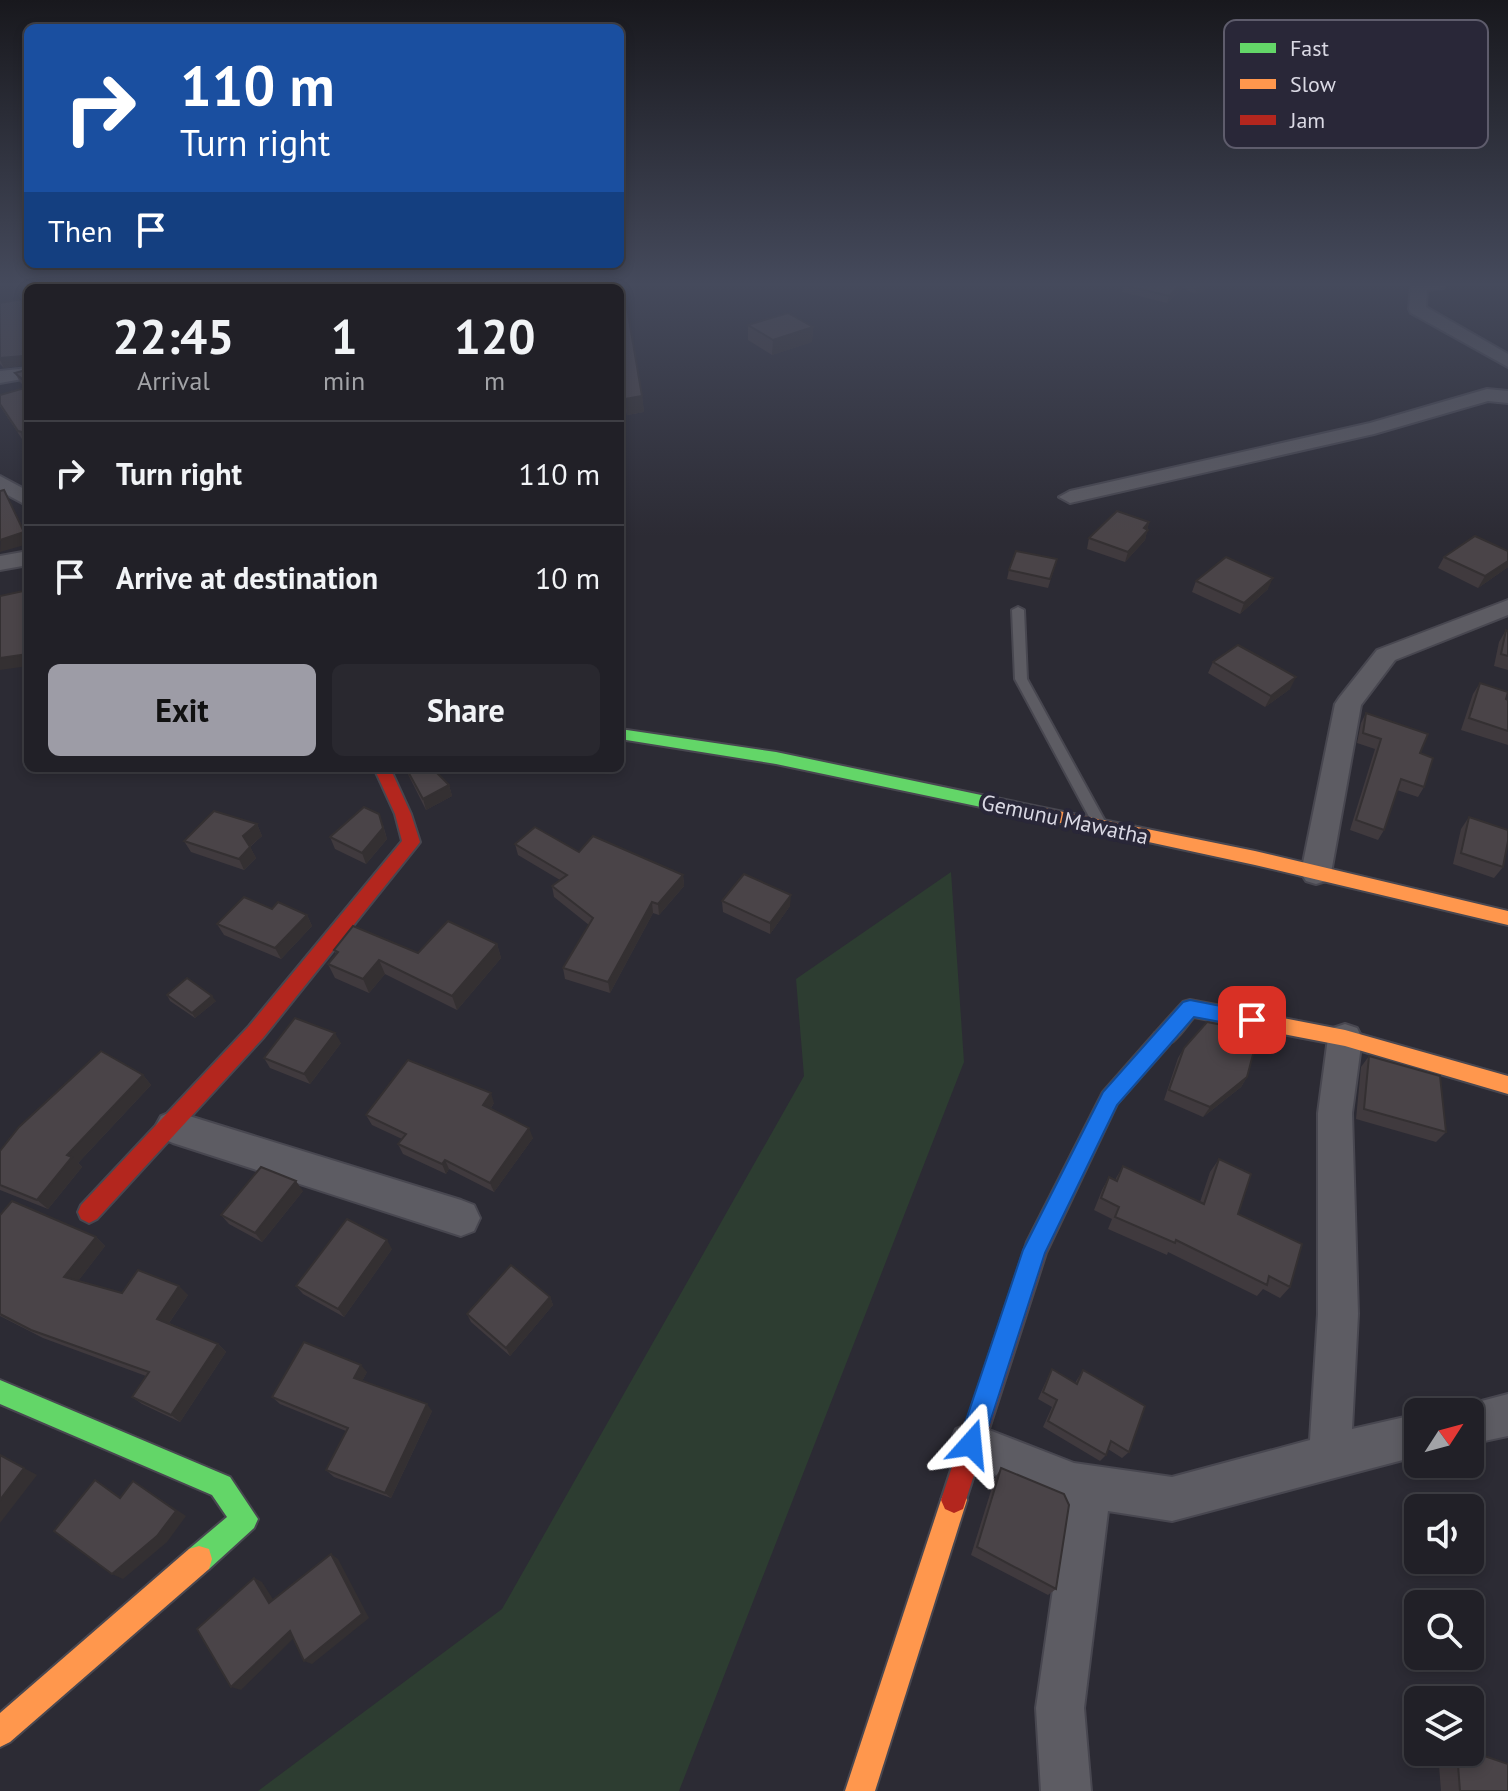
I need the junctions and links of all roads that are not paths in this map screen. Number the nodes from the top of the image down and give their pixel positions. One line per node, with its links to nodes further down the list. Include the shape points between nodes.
1 (24, 374): 2 (street)
2 (0, 377)
3 (1508, 382): 4 (street)
4 (1487, 395): 5 (street); 8 (street, via 1374,428)
5 (1508, 397)
6 (0, 482): 7 (street)
7 (24, 497)
8 (1070, 497)
9 (24, 559): 10 (street)
10 (0, 563)
11 (1508, 607): 16 (street, via 1386,655 1348,704)
12 (1018, 610): 15 (lane, via 1021,679)
13 (624, 735): 15 (street, Gemunu Mawatha, via 776,758)
14 (384, 772): 20 (street, via 411,842 343,933)
15 (1101, 827): 16 (street, Gemunu Mawatha)
16 (1316, 873): 17 (street, Gemunu Mawatha)
17 (1508, 918)
18 (1345, 1038): 19 (street); 27 (street, via 1190,1008 1110,1098 1035,1250); 28 (street, via 1335,1113 1338,1314)
19 (1508, 1085)
20 (173, 1127): 21 (street); 22 (street)
21 (89, 1212)
22 (461, 1218)
23 (0, 1392): 30 (street, via 221,1486 245,1519)
24 (1508, 1415): 25 (street)
25 (1484, 1420)
26 (1404, 1438): 28 (street)
27 (971, 1444): 29 (street); 31 (street)
28 (1330, 1456): 29 (street, via 1172,1499)
29 (1074, 1485): 32 (street, via 1086,1512 1060,1708)
30 (0, 1732)
31 (860, 1791)
32 (1066, 1791)

